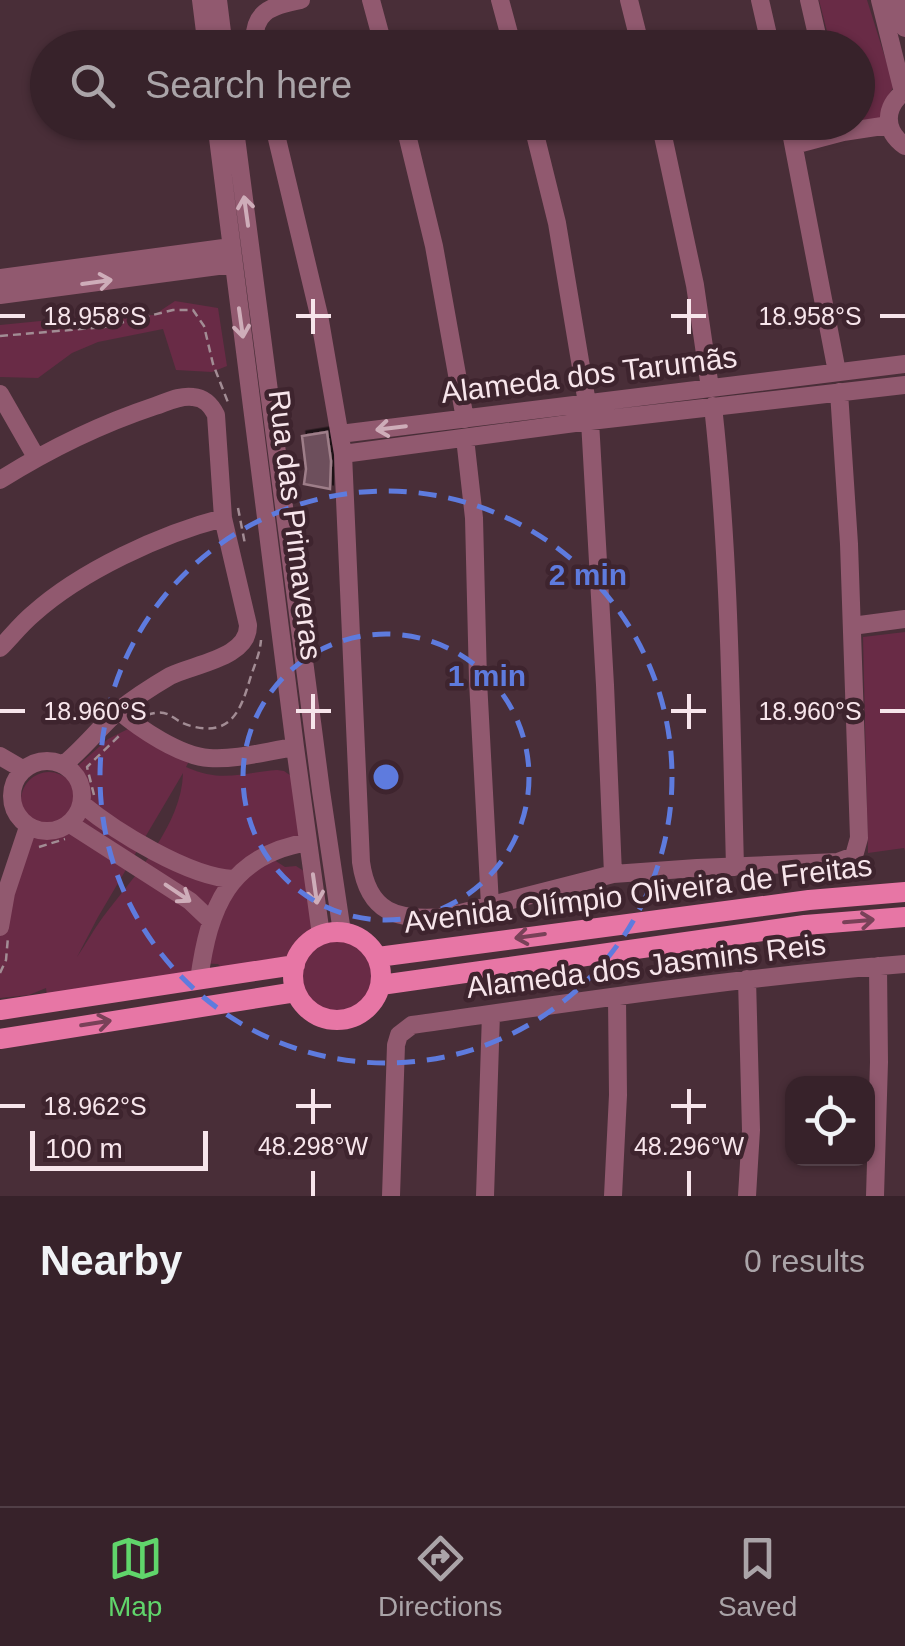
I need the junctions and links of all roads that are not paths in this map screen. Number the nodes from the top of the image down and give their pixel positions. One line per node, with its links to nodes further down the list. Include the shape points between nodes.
1 (201, 0): 12 (street)
2 (218, 0): 13 (street)
3 (371, 0): 15 (street)
4 (500, 0): 16 (street)
5 (628, 0): 17 (street)
6 (760, 0): 18 (street)
7 (809, 0): 19 (street)
8 (880, 0): 20 (street)
9 (897, 0): 11 (street)
10 (293, 2): 14 (street, via 262,14)
11 (905, 28)
12 (205, 30)
13 (222, 30)
14 (256, 30)
15 (379, 30)
16 (508, 30)
17 (636, 30)
18 (767, 30)
19 (816, 30)
20 (898, 41): 21 (street)
21 (904, 92): 22 (street, via 891,106)
22 (889, 125): 23 (street); 33 (street)
23 (875, 126)
24 (218, 140): 34 (street, Rua das Primaveras)
25 (236, 140): 52 (street, one-way to 25)
26 (277, 140): 47 (street, via 320,315)
27 (408, 140): 46 (street)
28 (536, 140): 45 (street)
29 (664, 140): 43 (street)
30 (793, 140): 32 (street)
31 (807, 140): 32 (street)
32 (794, 145): 38 (street)
33 (905, 146)
34 (232, 256): 35 (street); 36 (street, one-way to 34); 53 (street, Rua das Primaveras, one-way to 53)
35 (0, 278)
36 (0, 295)
37 (905, 364): 38 (street, Alameda dos Tarumãs)
38 (838, 372): 39 (street, Alameda dos Tarumãs)
39 (774, 380): 43 (street, Alameda dos Tarumãs); 44 (street)
40 (905, 384): 41 (street, Alameda dos Tarumãs)
41 (839, 392): 44 (street, Alameda dos Tarumãs); 55 (street)
42 (0, 394): 49 (street)
43 (712, 397): 44 (street, Alameda dos Tarumãs); 45 (street, Alameda dos Tarumãs); 70 (street)
44 (776, 399)
45 (589, 412): 46 (street, Alameda dos Tarumãs); 72 (street)
46 (465, 428): 47 (street, Alameda dos Tarumãs, one-way to 47); 48 (street, Alameda dos Tarumãs); 75 (street)
47 (340, 434): 48 (street)
48 (342, 454): 75 (street, via 364,882 385,910 402,917 444,917)
49 (36, 458): 50 (street); 51 (street, via 106,422 179,398 204,399 217,426)
50 (0, 480)
51 (223, 518): 56 (street, via 96,569 34,612); 57 (street, via 246,638 237,649 170,676)
52 (296, 582): 53 (street); 64 (street)
53 (274, 584): 58 (street, Rua das Primaveras)
54 (905, 619): 55 (street)
55 (852, 626): 70 (street, via 859,838 854,856)
56 (0, 648)
57 (119, 711): 58 (street, via 192,755 232,757); 60 (street)
58 (295, 747): 63 (street, Rua das Primaveras)
59 (0, 756): 61 (street)
60 (63, 765): 61 (street, via 38,762); 65 (street, via 79,781)
61 (24, 770): 62 (street)
62 (6, 786): 66 (street)
63 (301, 789): 64 (street); 68 (street, Rua das Primaveras)
64 (321, 791): 79 (street)
65 (82, 804): 67 (street); 69 (street)
66 (28, 827): 67 (street); 78 (street, via 6,893)
67 (74, 828): 71 (street)
68 (308, 842): 73 (street, via 266,856); 79 (street, Rua das Primaveras, one-way to 79)
69 (154, 850): 71 (street); 73 (street, via 188,869)
70 (735, 867): 72 (street)
71 (142, 869): 77 (street, one-way to 77)
72 (613, 874): 75 (street)
73 (233, 879): 77 (street)
74 (905, 892): 80 (main road, Avenida Olímpio Oliveira de Freitas, one-way to 80)
75 (490, 905)
76 (905, 917): 86 (main road, Avenida Olímpio Oliveira de Freitas, one-way to 76)
77 (210, 920): 85 (street)
78 (5, 928)
79 (332, 933): 80 (main road, via 357,936); 81 (main road, via 309,942)
80 (378, 957): 86 (main road)
81 (294, 964): 85 (main road); 87 (main road)
82 (905, 964): 83 (street, Alameda dos Jasmins Reis)
83 (878, 966): 84 (street, Alameda dos Jasmins Reis); 98 (street)
84 (747, 978): 88 (street, Alameda dos Jasmins Reis); 97 (street)
85 (199, 980): 89 (main road)
86 (381, 984): 87 (main road, via 372,1004 344,1020 318,1015)
87 (296, 992): 92 (main road, one-way to 87)
88 (617, 997): 91 (street, Alameda dos Jasmins Reis); 96 (street)
89 (22, 1007): 90 (main road); 92 (main road)
90 (0, 1010)
91 (491, 1014): 94 (street, Alameda dos Jasmins Reis, via 412,1024 399,1035); 95 (street)
92 (24, 1035): 93 (main road)
93 (0, 1039)
94 (391, 1196)
95 (485, 1196)
96 (614, 1196)
97 (748, 1196)
98 (876, 1196)

